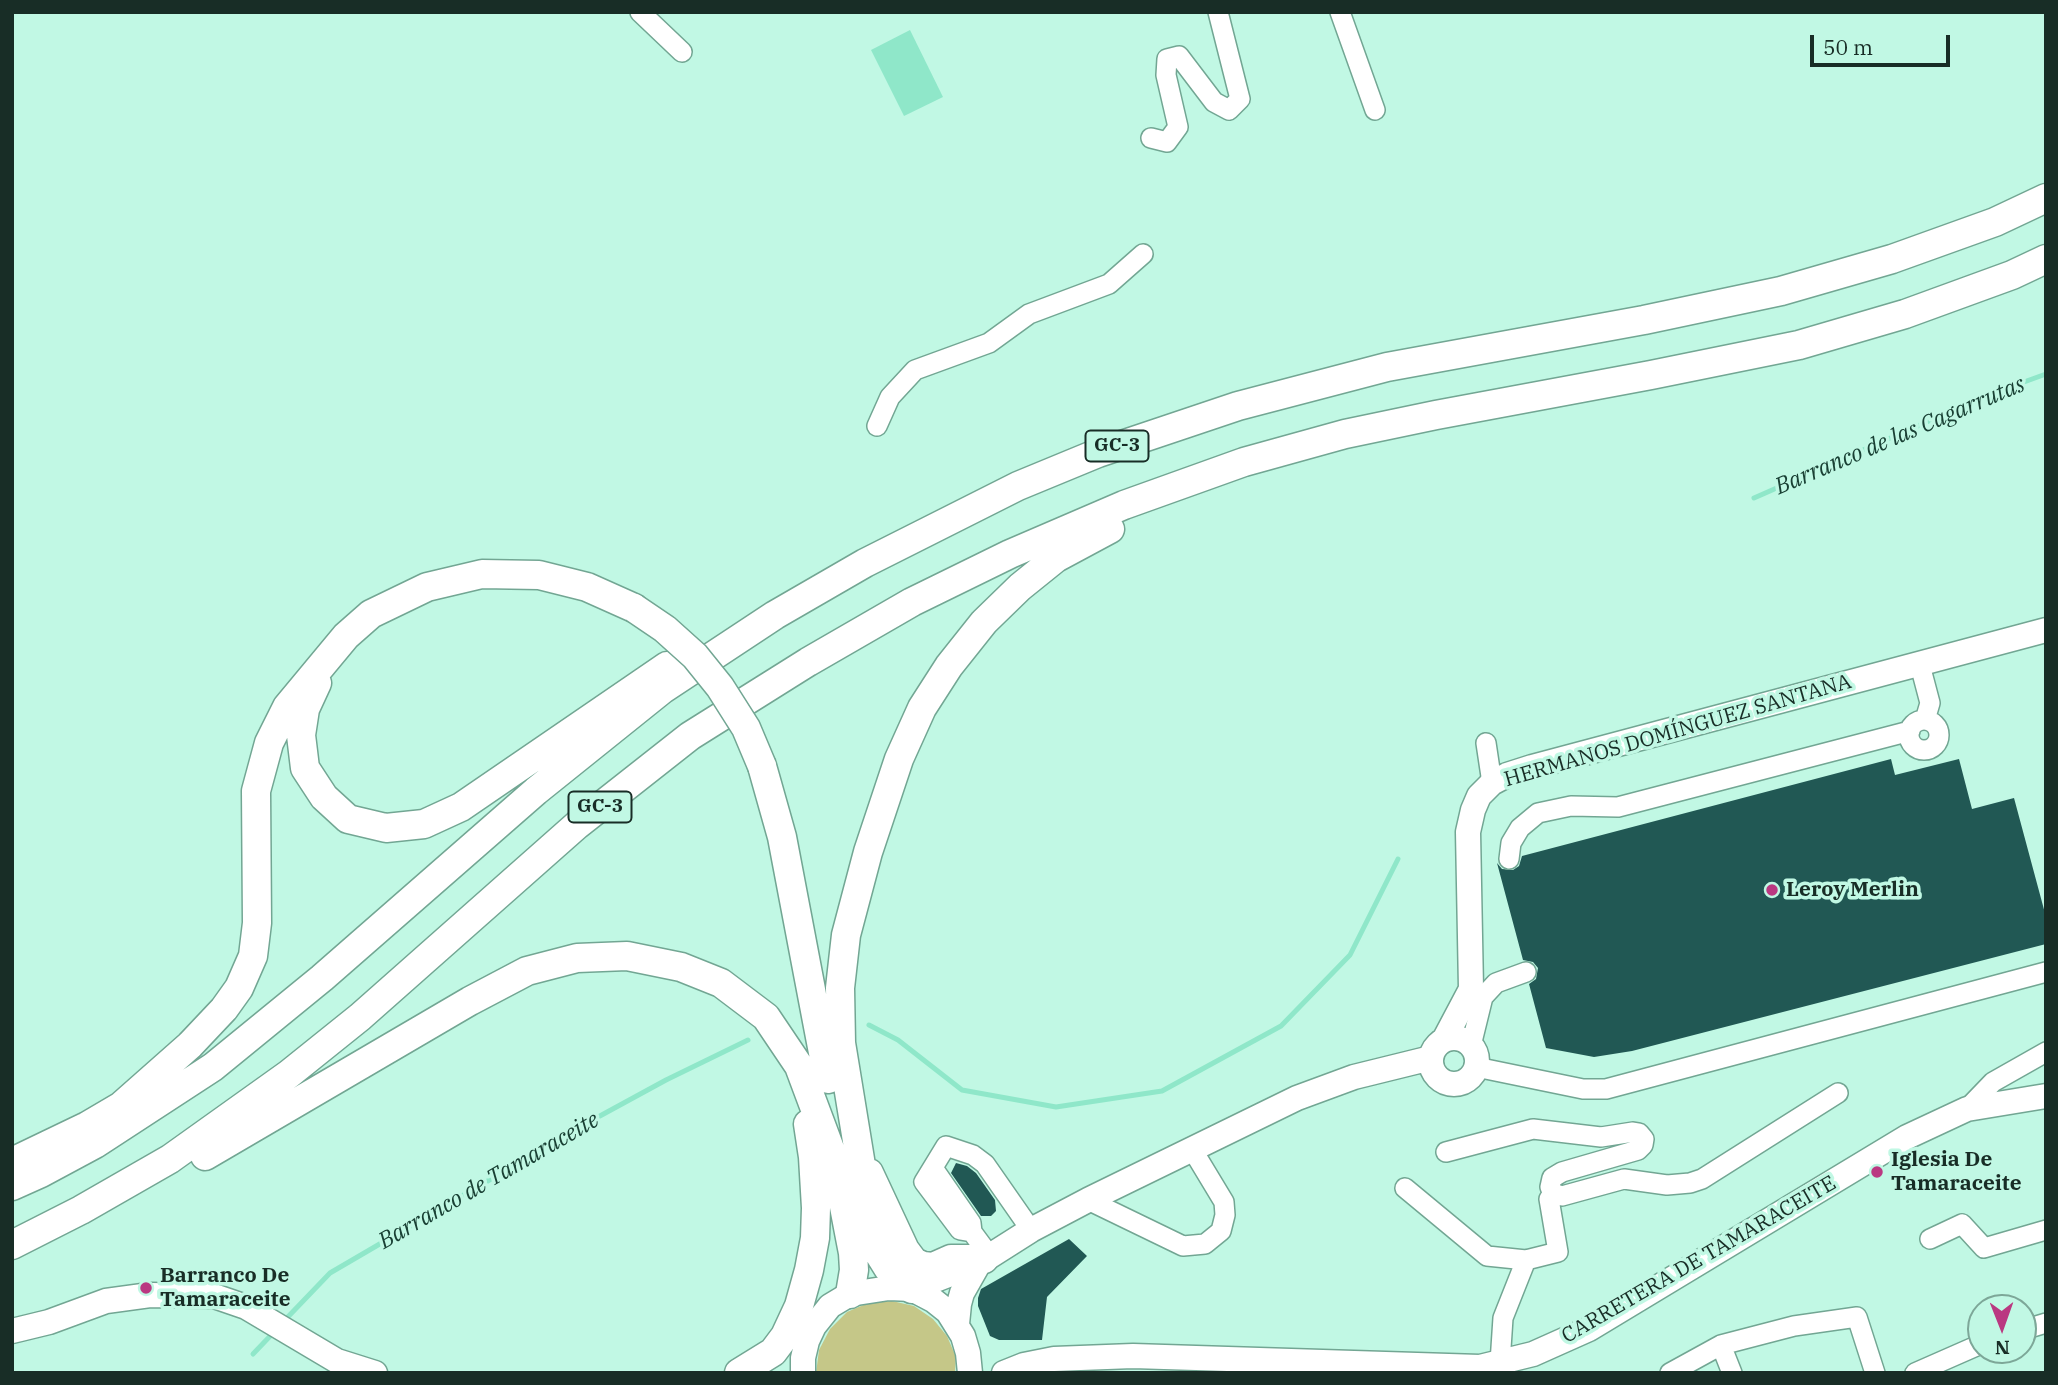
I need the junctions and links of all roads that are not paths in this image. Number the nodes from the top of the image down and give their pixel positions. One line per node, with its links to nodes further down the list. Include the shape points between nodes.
1 (640, 12): 4 (street)
2 (1219, 12): 6 (street, via 1240,99 1229,110 1214,102 1179,56 1167,59 1166,75 1178,127 1167,142)
3 (1340, 12): 5 (street)
4 (682, 51)
5 (1375, 110)
6 (1151, 138)
7 (2046, 198): 12 (highway, GC-3, via 1892,259 1781,291 1387,367 1238,406 1098,453)
8 (1143, 254): 10 (street, via 1110,284 1029,314 989,343 915,370 890,397)
9 (2046, 259): 11 (highway, GC-3, via 1905,314 1798,345 1345,434)
10 (877, 426)
11 (1244, 462): 32 (highway, via 1197,493 1099,533 1056,558 984,622 922,708 867,852 846,934 840,988); 41 (highway, GC-3, via 1124,505 912,602 691,736 576,825 289,1074 170,1159)
12 (1018, 486): 14 (highway, via 860,545 645,680 461,807 424,824 386,828 348,819 324,797 305,768 301,735 305,709); 33 (highway, GC-3, via 865,563 775,615 663,689 536,791 213,1067 95,1144)
13 (2046, 631): 15 (main road, HERMANOS DOMÍNGUEZ SANTANA)
14 (346, 636): 28 (highway, bridge, via 371,614 428,587 482,574 539,575 587,587 634,608 695,656 746,728 762,766 782,836); 31 (highway, via 287,707 269,743 256,792 253,956 239,988 190,1045 121,1106)
15 (1920, 665): 17 (main road, HERMANOS DOMÍNGUEZ SANTANA, via 1532,767); 18 (street, via 1930,703 1918,725 1618,807 1571,806 1538,813 1511,842)
16 (1486, 743): 17 (street)
17 (1492, 783): 20 (main road, HERMANOS DOMÍNGUEZ SANTANA, via 1476,803 1468,832)
18 (1509, 859)
19 (2046, 972): 23 (street, via 1606,1089 1583,1089)
20 (1471, 989): 21 (main road, HERMANOS DOMÍNGUEZ SANTANA); 23 (street, via 1500,968 1525,966 1496,983 1483,997)
21 (1438, 1049): 23 (main road, via 1458,1038); 23 (main road, via 1434,1072 1453,1084 1467,1079); 29 (main road, via 1327,1085)
22 (2046, 1052): 27 (street, via 1993,1082)
23 (1474, 1056)
24 (799, 1066): 32 (highway); 44 (highway, via 766,1017 721,984 681,967 627,956 577,958 527,971 470,1001 108,1212); 55 (highway, via 816,1208 809,1270 785,1336 773,1352)
25 (1838, 1093): 35 (street, via 1702,1179 1667,1185 1624,1179 1562,1196)
26 (2046, 1096): 27 (main road, CARRETERA DE TAMARACEITE)
27 (1967, 1109): 52 (main road, CARRETERA DE TAMARACEITE, via 1908,1137 1589,1329)
28 (841, 1137): 32 (highway); 37 (highway)
29 (1192, 1149): 36 (main road); 36 (street, via 1224,1202 1221,1231 1205,1244 1183,1246)
30 (1446, 1152): 35 (street, via 1533,1129 1601,1137 1633,1132 1644,1139 1638,1150 1562,1172 1552,1178 1549,1187)
31 (12, 1162)
32 (848, 1163): 37 (highway, via 866,1196); 42 (highway, via 876,1185 914,1262 933,1267 951,1259); 46 (highway, via 854,1269)
33 (12, 1185)
34 (1405, 1188): 43 (street, via 1487,1256)
35 (1553, 1193): 43 (street, via 1549,1199 1558,1252)
36 (1088, 1200): 38 (main road)
37 (867, 1216): 45 (highway, via 888,1268)
38 (1031, 1230): 42 (main road); 42 (street, via 996,1177 973,1155 946,1146 924,1182 960,1230 972,1232)
39 (2046, 1230): 40 (street, via 1984,1248 1962,1224)
40 (1930, 1239)
41 (12, 1245)
42 (984, 1259): 45 (main road); 47 (main road, via 962,1293)
43 (1526, 1260): 52 (street)
44 (12, 1261)
45 (913, 1289): 46 (main road); 47 (main road, via 933,1300)
46 (850, 1294): 51 (main road, via 830,1306 814,1326)
47 (957, 1324): 56 (main road)
48 (12, 1331): 54 (main road, via 128,1297 200,1294 229,1299 319,1352)
49 (1721, 1345): 58 (street); 59 (street); 60 (street, via 1794,1326 1857,1317)
50 (1967, 1350): 53 (street)
51 (797, 1368)
52 (1487, 1368): 57 (main road, CARRETERA DE TAMARACEITE, via 1133,1356 1054,1359)
53 (1919, 1372)
54 (375, 1373)
55 (739, 1373)
56 (970, 1373)
57 (1004, 1373)
58 (1670, 1373)
59 (1732, 1373)
60 (1875, 1373)

